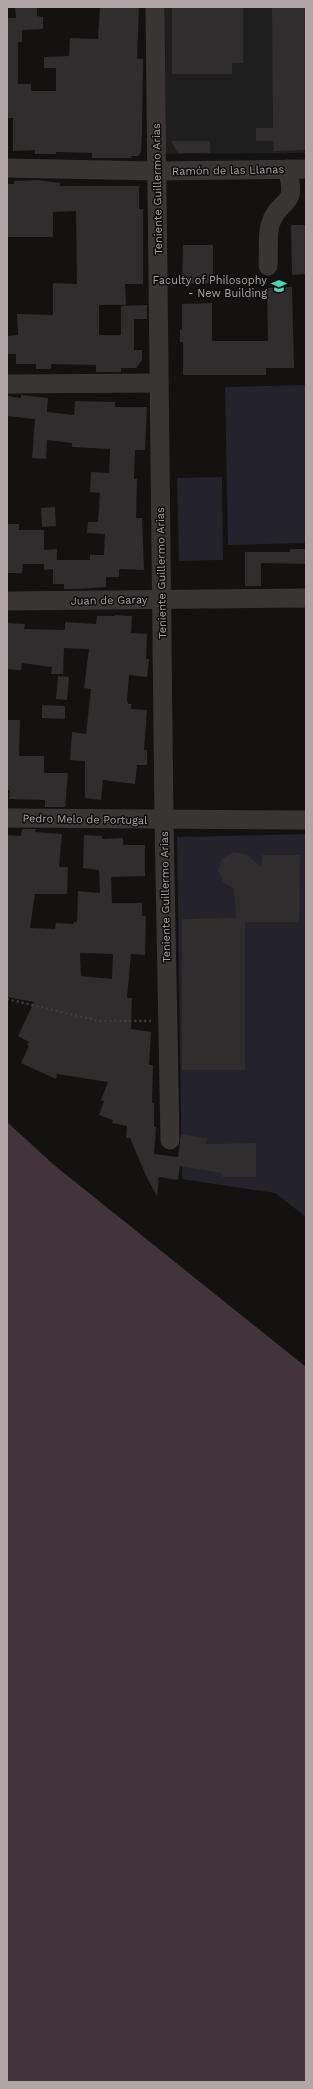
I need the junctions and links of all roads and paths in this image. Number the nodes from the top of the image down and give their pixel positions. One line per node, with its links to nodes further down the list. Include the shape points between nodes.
1 (155, 7): 4 (street, Teniente Guillermo Arias)
2 (7, 168): 4 (street, Ramón de las Llanas)
3 (297, 169): 4 (street, Ramón de las Llanas); 5 (street, via 291,183 292,194 271,223)
4 (157, 170): 6 (street, Teniente Guillermo Arias)
5 (268, 266)
6 (159, 383): 7 (street); 9 (street, Teniente Guillermo Arias)
7 (7, 384)
8 (306, 598): 9 (street, Juan de Garay)
9 (161, 599): 10 (street, Juan de Garay); 12 (street, Teniente Guillermo Arias)
10 (7, 601)
11 (7, 818): 12 (street, Pedro Melo de Portugal)
12 (164, 820): 13 (street, Pedro Melo de Portugal); 15 (street, Teniente Guillermo Arias)
13 (306, 820)
14 (7, 999): 15 (path, via 99,1021)
15 (168, 1021): 16 (street, Teniente Guillermo Arias)
16 (170, 1140)

